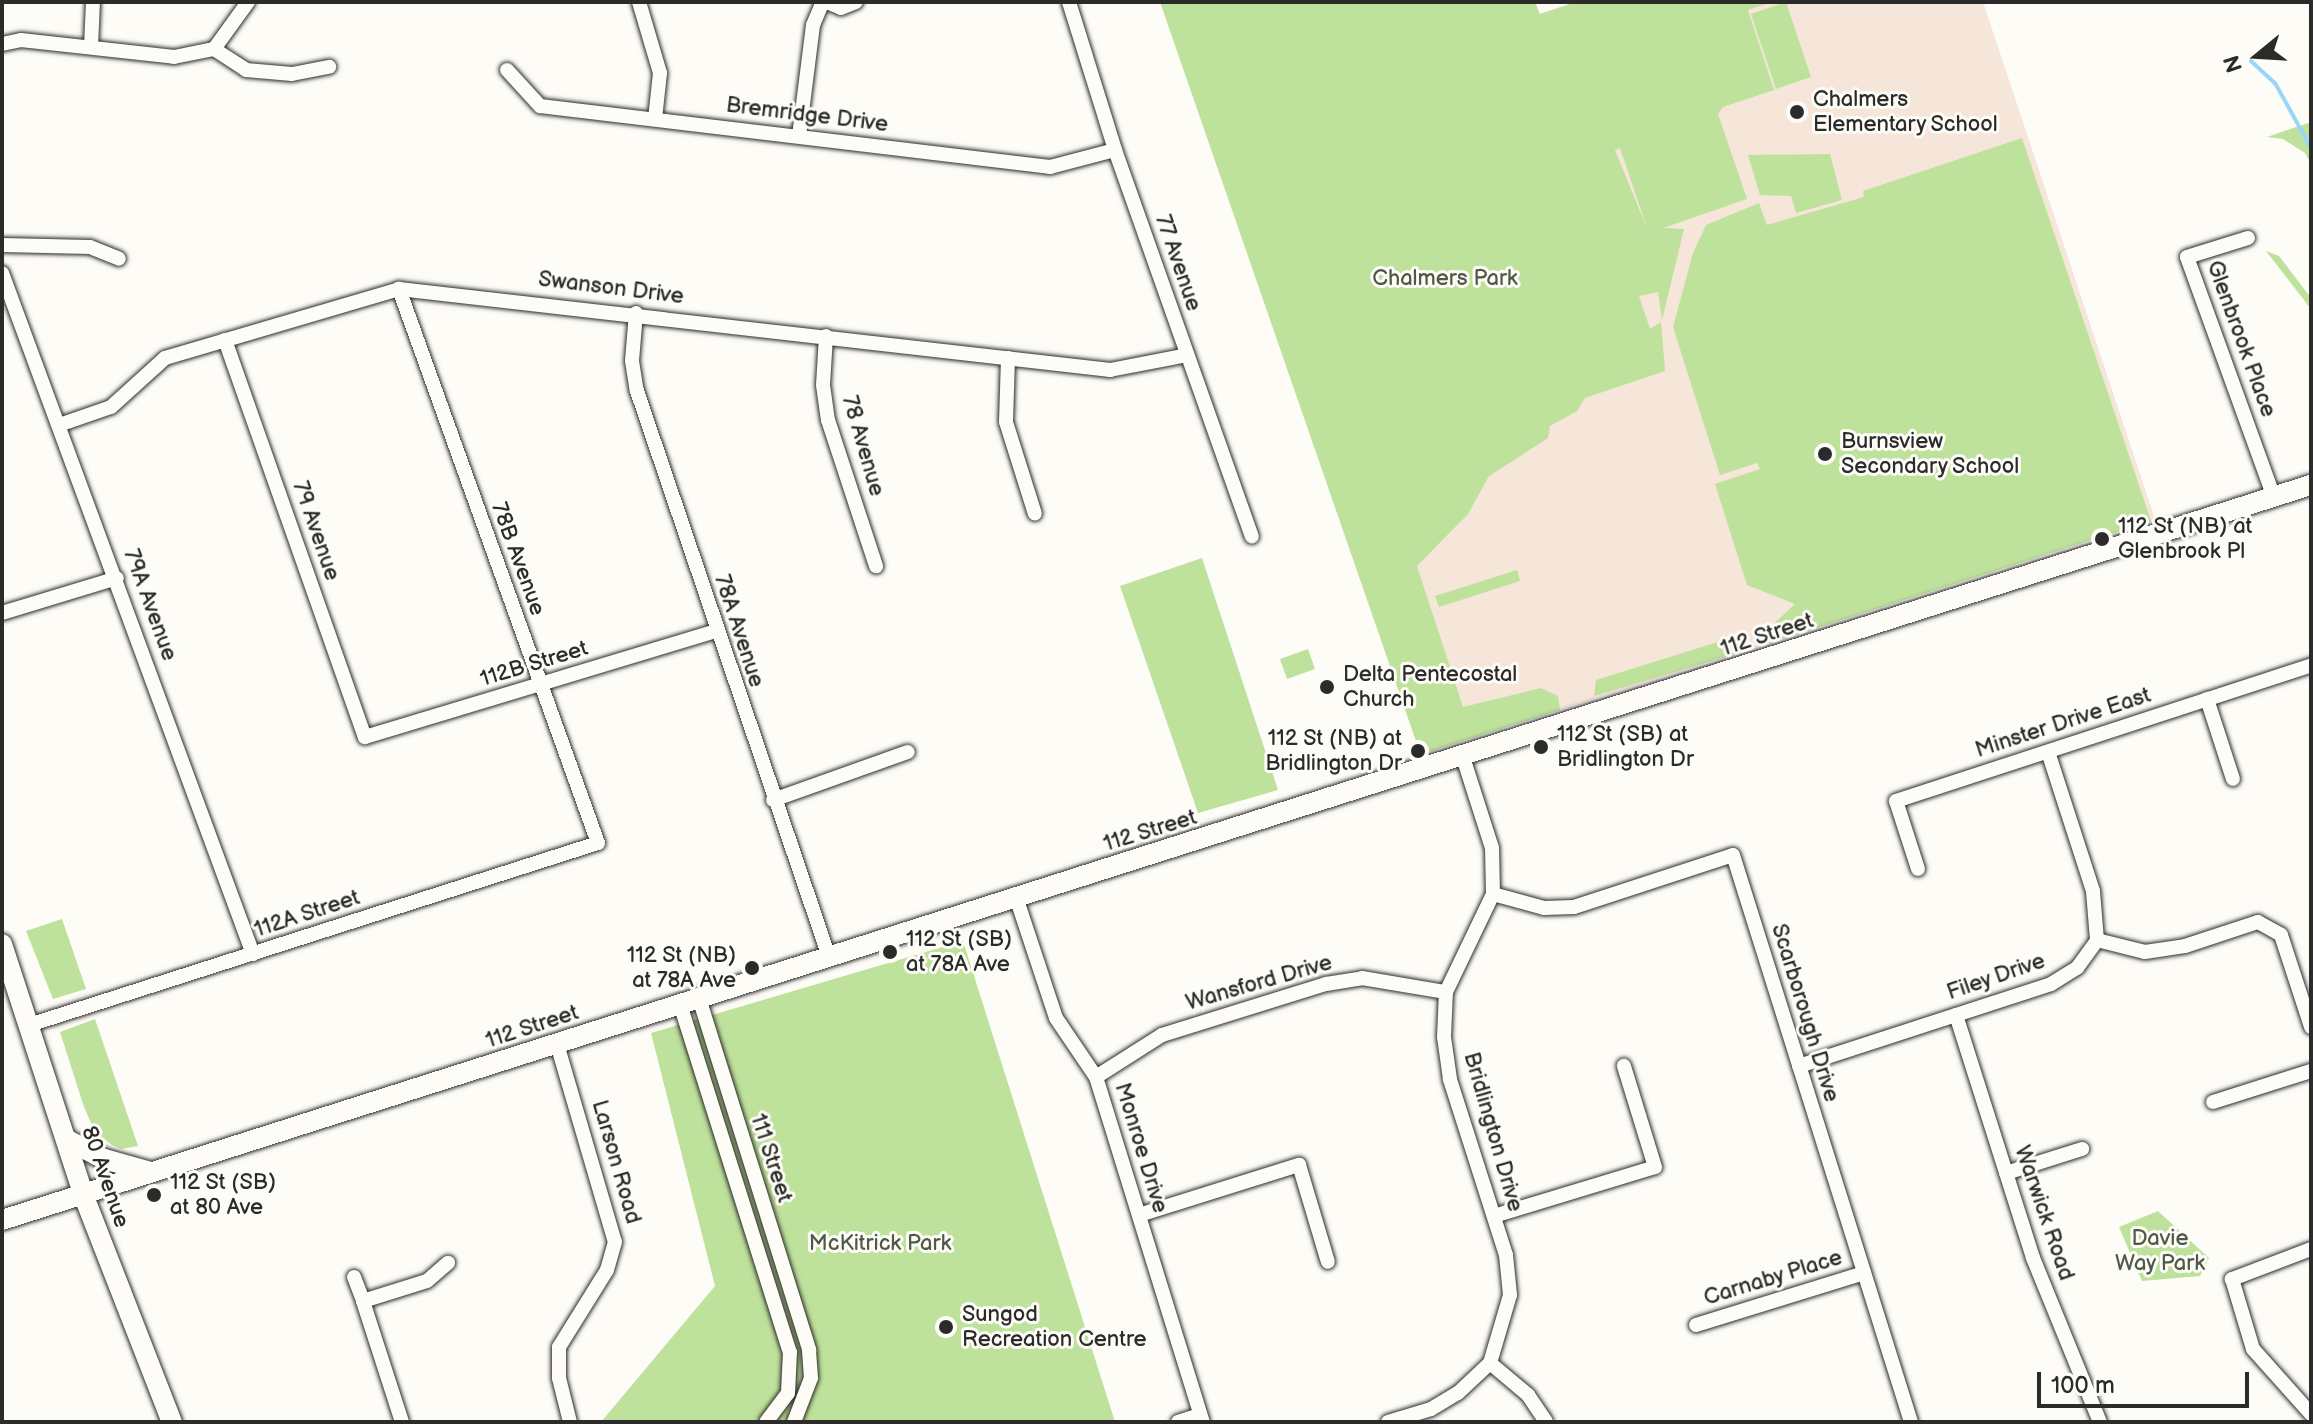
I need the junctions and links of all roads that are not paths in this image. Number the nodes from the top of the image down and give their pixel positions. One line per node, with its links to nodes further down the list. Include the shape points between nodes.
1 (93, 2): 8 (street)
2 (248, 2): 9 (street)
3 (639, 2): 12 (street, via 660,73)
4 (825, 2): 5 (street, via 841,8); 13 (street, via 813,25)
5 (856, 2)
6 (1069, 2): 14 (street, 77 Avenue)
7 (2, 44): 8 (street, via 21,40)
8 (91, 47): 9 (street, via 174,57)
9 (214, 49): 10 (street, via 246,70 292,74)
10 (329, 67)
11 (507, 70): 12 (street, Bremridge Drive, via 540,106)
12 (655, 119): 13 (street, Bremridge Drive)
13 (799, 136): 14 (street, Bremridge Drive, via 1050,167)
14 (1115, 150): 23 (street, 77 Avenue)
15 (2248, 238): 27 (street, Glenbrook Place, via 2187,257)
16 (2, 245): 17 (street, via 90,247)
17 (119, 259)
18 (2, 273): 25 (street, 79A Avenue)
19 (399, 289): 20 (street, Swanson Drive); 22 (street, Swanson Drive); 35 (street, 78B Avenue)
20 (636, 313): 21 (street, Swanson Drive); 33 (street, 78A Avenue, via 632,361 637,391)
21 (826, 336): 24 (street, Swanson Drive); 30 (street, 78 Avenue, via 823,385 828,420)
22 (225, 340): 25 (street, Swanson Drive, via 165,358 111,407); 37 (street, 79 Avenue)
23 (1187, 355): 24 (street, Swanson Drive, via 1110,370); 29 (street, 77 Avenue)
24 (1008, 358): 28 (street, via 1006,422)
25 (59, 425): 31 (street, 79A Avenue)
26 (2311, 485): 27 (street, 112 Street)
27 (2274, 497): 40 (street, 112 Street)
28 (1035, 514)
29 (1252, 536)
30 (876, 566)
31 (117, 578): 32 (street); 49 (street, 79A Avenue)
32 (2, 613)
33 (716, 631): 35 (street, 112B Street); 42 (street, 78A Avenue)
34 (2311, 665): 36 (street, Minster Drive East)
35 (540, 685): 37 (street, 112B Street); 43 (street, 78B Avenue)
36 (2207, 699): 39 (street, Minster Drive East); 41 (street)
37 (365, 737)
38 (908, 752): 42 (street)
39 (2048, 752): 44 (street, Minster Drive East, via 1896,801); 47 (street, via 2093,891)
40 (1463, 757): 45 (street, Bridlington Drive, via 1492,848); 46 (street, 112 Street)
41 (2233, 779)
42 (773, 800): 50 (street, 78A Avenue)
43 (598, 843): 49 (street, 112A Street)
44 (1918, 869)
45 (1493, 894): 51 (street, Bridlington Drive); 58 (street, Scarborough Drive, via 1544,908 1574,907 1733,855)
46 (1016, 897): 50 (street, 112 Street); 60 (street, Monroe Drive, via 1056,1018)
47 (2097, 940): 53 (street, Filey Drive, via 2077,968 2051,984); 55 (street, via 2145,952 2185,946 2258,922 2281,935)
48 (2, 944): 54 (street, 80 Avenue)
49 (253, 954): 54 (street, 112A Street)
50 (829, 957): 52 (street, 112 Street)
51 (1446, 992): 60 (street, Wansford Drive, via 1362,978 1326,984 1162,1035); 68 (street, Bridlington Drive, via 1444,1037 1450,1079)
52 (689, 1001): 56 (street, 112 Street); 83 (street, 111 Street, via 790,1352 788,1393); 84 (street, 111 Street, via 809,1350 810,1385)
53 (1956, 1015): 58 (street, Filey Drive); 65 (street, Warwick Road)
54 (29, 1025): 62 (street, 80 Avenue)
55 (2311, 1027)
56 (557, 1044): 64 (street, 112 Street); 82 (street, Larson Road, via 615,1242 607,1270 559,1347 559,1378)
57 (1624, 1066): 68 (street, via 1655,1167)
58 (1799, 1066): 73 (street, Scarborough Drive)
59 (2311, 1071): 61 (street)
60 (1096, 1077): 67 (street, Monroe Drive)
61 (2213, 1102)
62 (66, 1139): 64 (street, via 104,1159); 66 (street, 80 Avenue)
63 (2082, 1149): 65 (street)
64 (151, 1172): 66 (street, 112 Street)
65 (2006, 1173): 89 (street, Warwick Road, via 2033,1258)
66 (83, 1194): 69 (street, 112 Street); 80 (street, 80 Avenue)
67 (1139, 1215): 71 (street, via 1299,1165); 79 (street, Monroe Drive)
68 (1494, 1216): 77 (street, Bridlington Drive, via 1510,1295)
69 (2, 1220)
70 (2311, 1249): 78 (street, via 2232,1279 2253,1349)
71 (1328, 1262)
72 (448, 1263): 75 (street, via 427,1281)
73 (1864, 1273): 76 (street, Carnaby Place); 88 (street, Scarborough Drive)
74 (354, 1277): 75 (street)
75 (363, 1301): 81 (street)
76 (1696, 1325)
77 (1490, 1363): 86 (street, via 1431,1409); 87 (street, via 1528,1395)
78 (2311, 1414)
79 (1202, 1418): 85 (street)
80 (172, 1422)
81 (402, 1422)
82 (570, 1422)
83 (766, 1422)
84 (794, 1422)
85 (1178, 1422)
86 (1388, 1422)
87 (1546, 1422)
88 (1911, 1422)
89 (2100, 1422)

